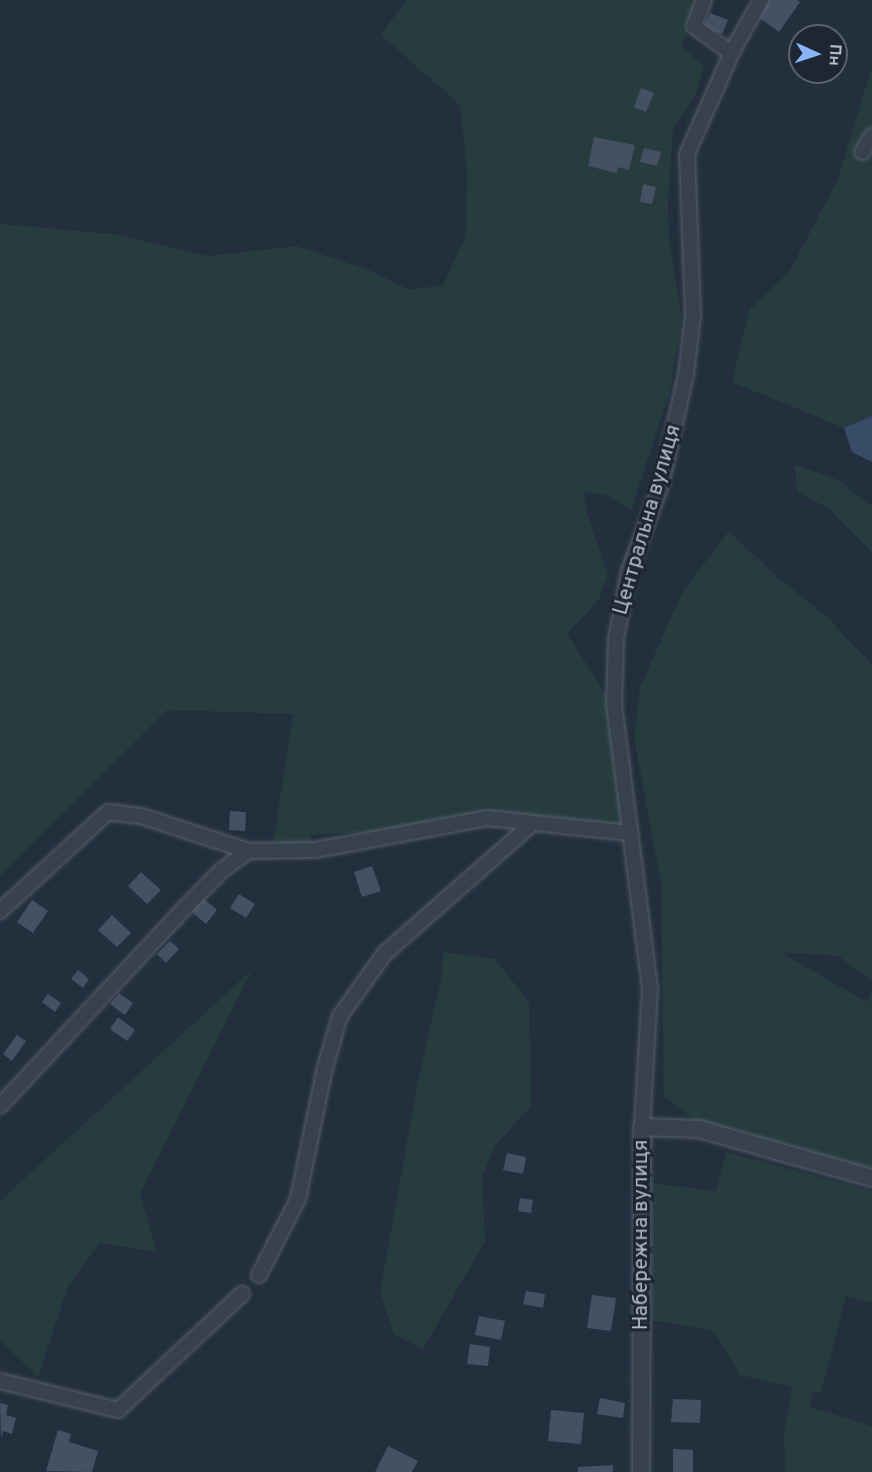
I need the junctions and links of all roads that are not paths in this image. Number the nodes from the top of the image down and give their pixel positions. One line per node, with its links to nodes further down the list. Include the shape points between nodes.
1 (704, 0): 3 (street, via 693,26)
2 (761, 0): 3 (street, Центральна вулиця)
3 (731, 53): 7 (street, Центральна вулиця, via 687,154 693,315 686,375 661,484 629,572 615,639 614,706)
4 (872, 136): 5 (street)
5 (862, 152)
6 (532, 824): 7 (street); 8 (street, via 487,818 315,850); 13 (street, via 385,953 340,1016 298,1199)
7 (628, 833): 11 (street, Центральна вулиця, via 650,989)
8 (249, 850): 9 (street, via 141,816 108,813); 10 (street, via 184,909)
9 (0, 911)
10 (0, 1106)
11 (642, 1127): 12 (street, Набережна вулиця, via 699,1129); 16 (street, Набережна вулиця)
12 (872, 1178)
13 (259, 1275)
14 (242, 1294): 15 (street, via 118,1410)
15 (0, 1381)
16 (641, 1472)

